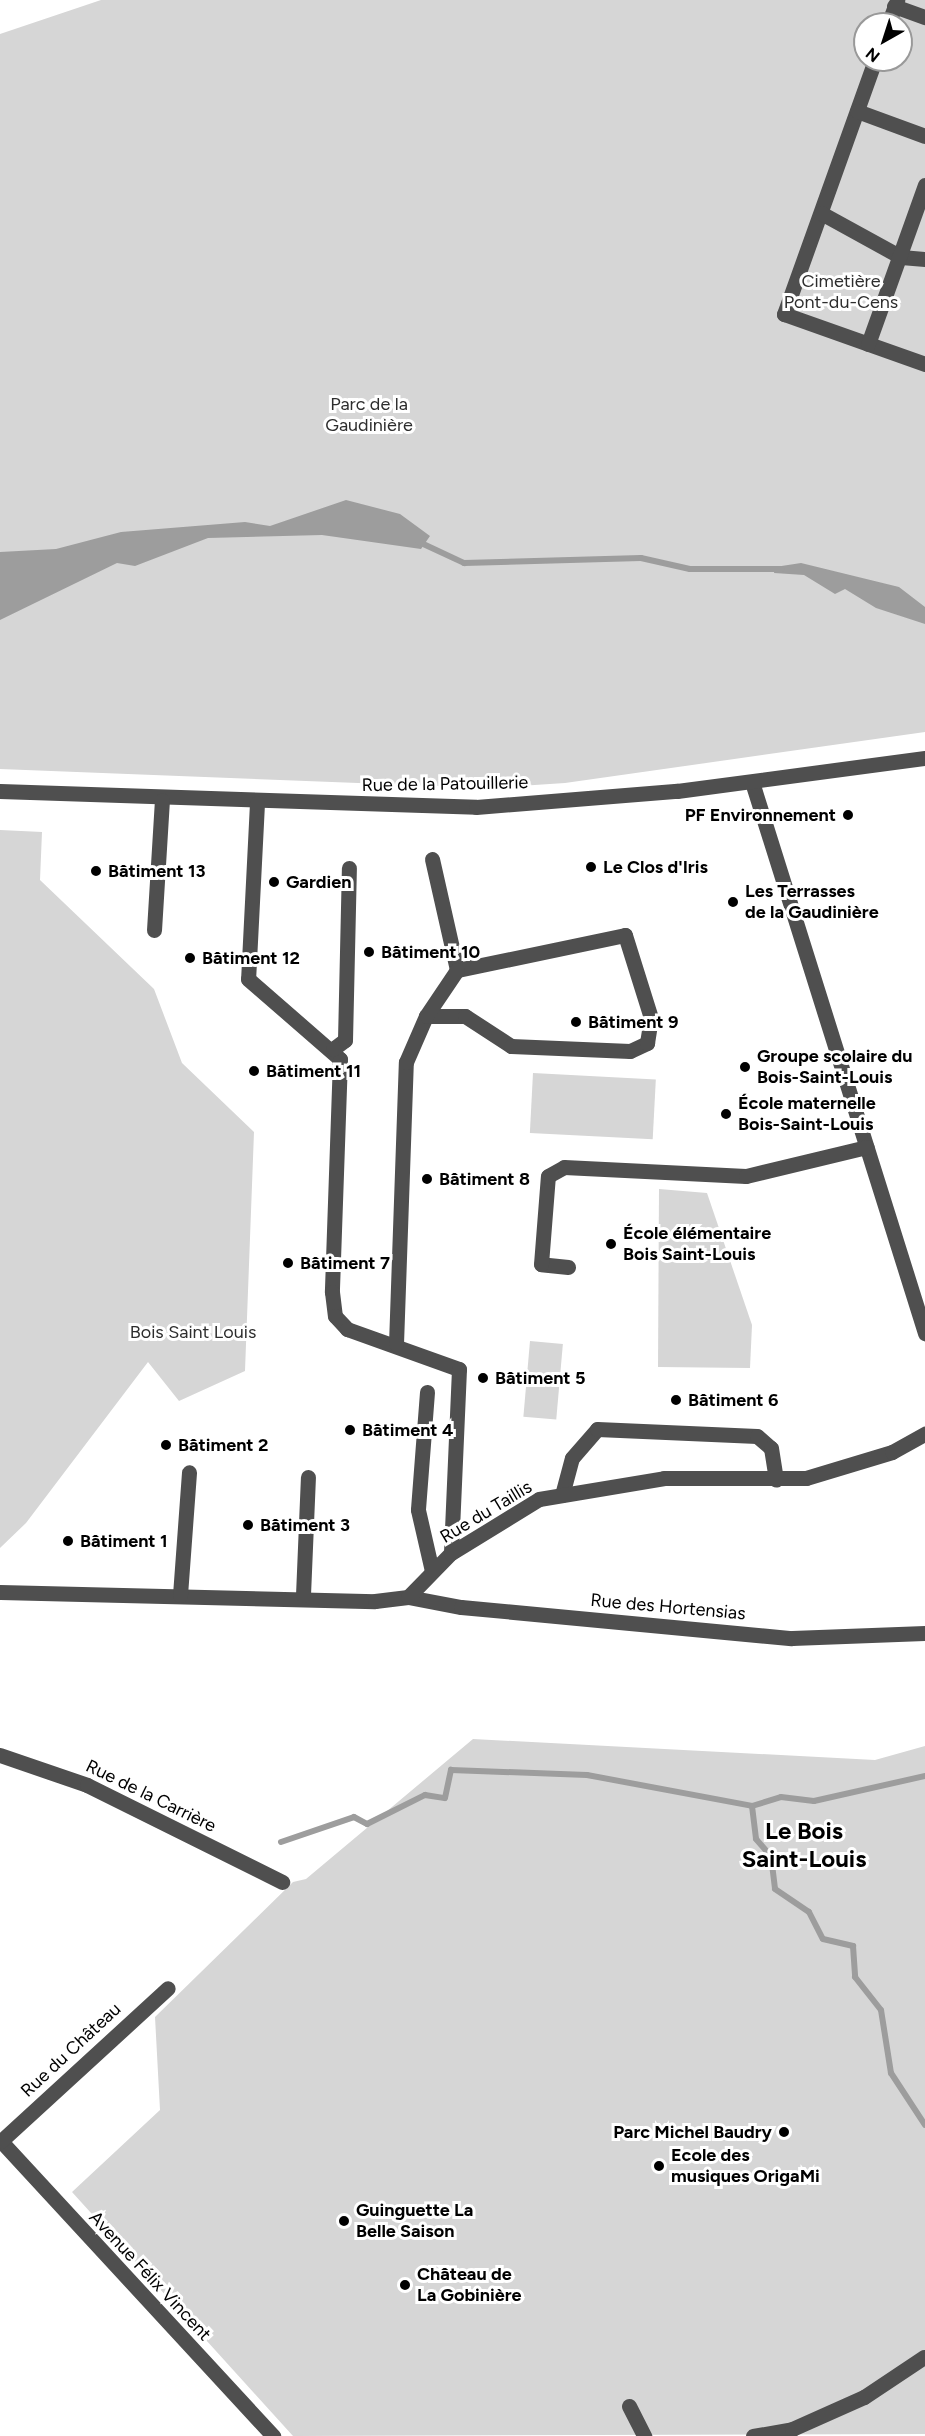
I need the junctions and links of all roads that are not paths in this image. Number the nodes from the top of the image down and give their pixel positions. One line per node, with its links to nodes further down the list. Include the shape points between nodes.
1 (895, 3): 2 (street)
2 (925, 17)
3 (871, 72): 4 (street)
4 (857, 111): 5 (street); 7 (street)
5 (925, 136)
6 (925, 185): 8 (street)
7 (821, 213): 8 (street); 10 (street, via 784,314)
8 (901, 257): 9 (street); 10 (street)
9 (925, 259)
10 (868, 344): 11 (street)
11 (925, 364)
12 (925, 758): 13 (street, Rue de la Patouillerie)
13 (752, 782): 16 (street, Rue de la Patouillerie, via 476,807); 23 (street)
14 (0, 791): 15 (street, Rue de la Patouillerie)
15 (162, 800): 16 (street, Rue de la Patouillerie); 19 (street)
16 (257, 804): 22 (street, via 248,979)
17 (432, 859): 20 (street)
18 (350, 868): 22 (street, via 345,1040)
19 (154, 930)
20 (457, 970): 21 (street); 21 (street, via 625,935 651,1018 651,1032 646,1043 630,1051 511,1046 465,1016)
21 (426, 1016): 26 (street, via 406,1062)
22 (333, 1049): 26 (street, via 340,1059 332,1292 335,1316 347,1329)
23 (867, 1147): 24 (street, via 746,1176 564,1167 548,1176 541,1264); 25 (street)
24 (568, 1267)
25 (925, 1333)
26 (396, 1344): 33 (street, via 459,1369)
27 (427, 1392): 34 (street, via 418,1510)
28 (925, 1434): 31 (street, Rue du Taillis, via 892,1452 806,1478)
29 (189, 1472): 36 (street)
30 (308, 1477): 37 (street)
31 (776, 1480): 32 (street, Rue du Taillis, via 664,1478); 32 (street, via 771,1448 757,1436 597,1429 572,1458)
32 (562, 1495): 33 (street, Rue du Taillis, via 539,1499)
33 (451, 1553): 34 (street, Rue du Taillis)
34 (432, 1571): 38 (street, Rue du Taillis)
35 (0, 1592): 36 (street)
36 (180, 1594): 37 (street)
37 (303, 1595): 38 (street, via 375,1601)
38 (408, 1597): 39 (street, Rue des Hortensias, via 460,1607 792,1638)
39 (925, 1633)
40 (0, 1755): 41 (street, Rue de la Carrière, via 87,1785)
41 (282, 1882)
42 (168, 1988): 43 (street, Rue du Château)
43 (1, 2141): 46 (street, Avenue Félix Vincent)
44 (924, 2357): 48 (street, via 864,2397 792,2429)
45 (629, 2406): 47 (street)
46 (273, 2436)
47 (644, 2436)
48 (753, 2436)

